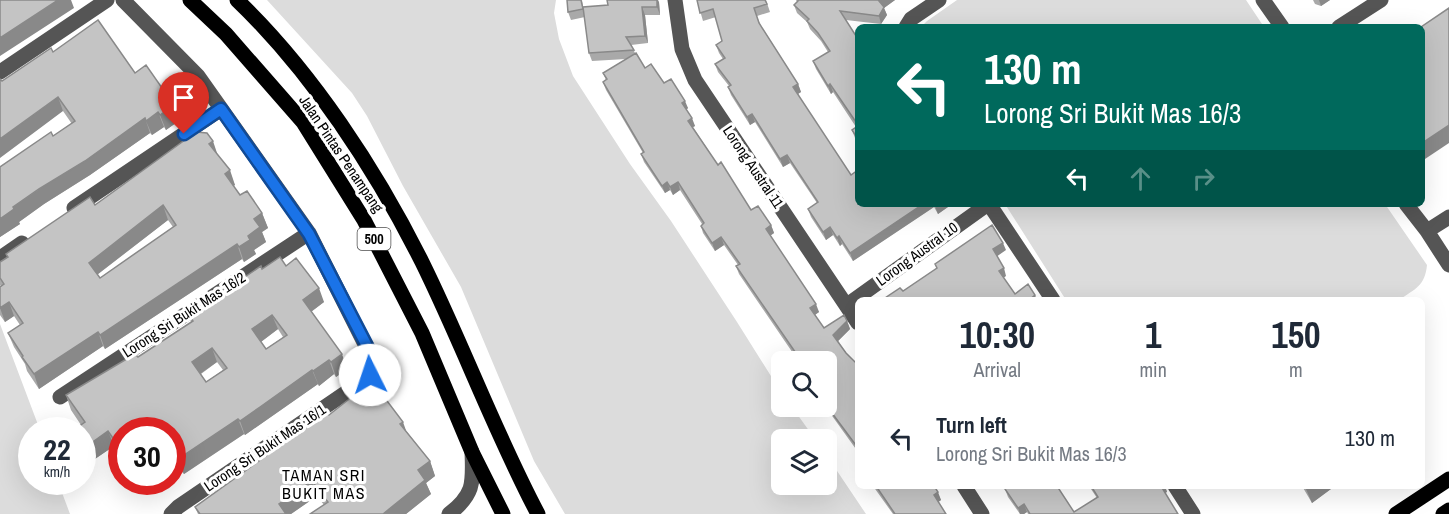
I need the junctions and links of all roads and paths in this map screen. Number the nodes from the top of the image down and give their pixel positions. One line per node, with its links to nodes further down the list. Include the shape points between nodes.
1 (107, 0): 12 (street)
2 (123, 0): 13 (street, Lorong Sri Bukit Mas 16/1, via 198,76)
3 (190, 0): 30 (main road, Jalan Pintas Penampang / 500, via 233,42 303,122 364,220 422,333)
4 (237, 0): 38 (main road, Jalan Pintas Penampang / 500, via 325,102 392,208 422,262)
5 (675, 0): 27 (street, Lorong Austral 11, via 682,50 694,80)
6 (939, 0): 9 (street)
7 (1263, 0): 10 (street)
8 (1381, 0): 11 (street)
9 (908, 24)
10 (1280, 24)
11 (1344, 24)
12 (0, 72)
13 (221, 109): 18 (street); 21 (street, Lorong Sri Bukit Mas 16/1)
14 (984, 207): 24 (street, Lorong Austral 10)
15 (990, 207): 25 (street, Lorong Austral 10)
16 (1408, 207): 19 (street)
17 (1449, 217): 19 (street)
18 (58, 219)
19 (1427, 231): 23 (street)
20 (39, 232): 22 (street)
21 (309, 234): 29 (street, Lorong Sri Bukit Mas 16/2); 35 (street, Lorong Sri Bukit Mas 16/1, via 368,348 372,358 370,375)
22 (0, 258)
23 (1449, 265)
24 (858, 297)
25 (1051, 297)
26 (855, 299): 27 (street, Lorong Austral 10)
27 (847, 305): 28 (street, Lorong Austral 11)
28 (855, 317)
29 (60, 397)
30 (472, 452): 36 (street, via 470,490); 37 (main road, Jalan Pintas Penampang / 500)
31 (1449, 479): 41 (main road)
32 (966, 489): 39 (street)
33 (1177, 489): 40 (street)
34 (1449, 510): 42 (main road)
35 (171, 514)
36 (451, 514)
37 (503, 514)
38 (538, 514)
39 (982, 514)
40 (1193, 514)
41 (1396, 514)
42 (1443, 514)

